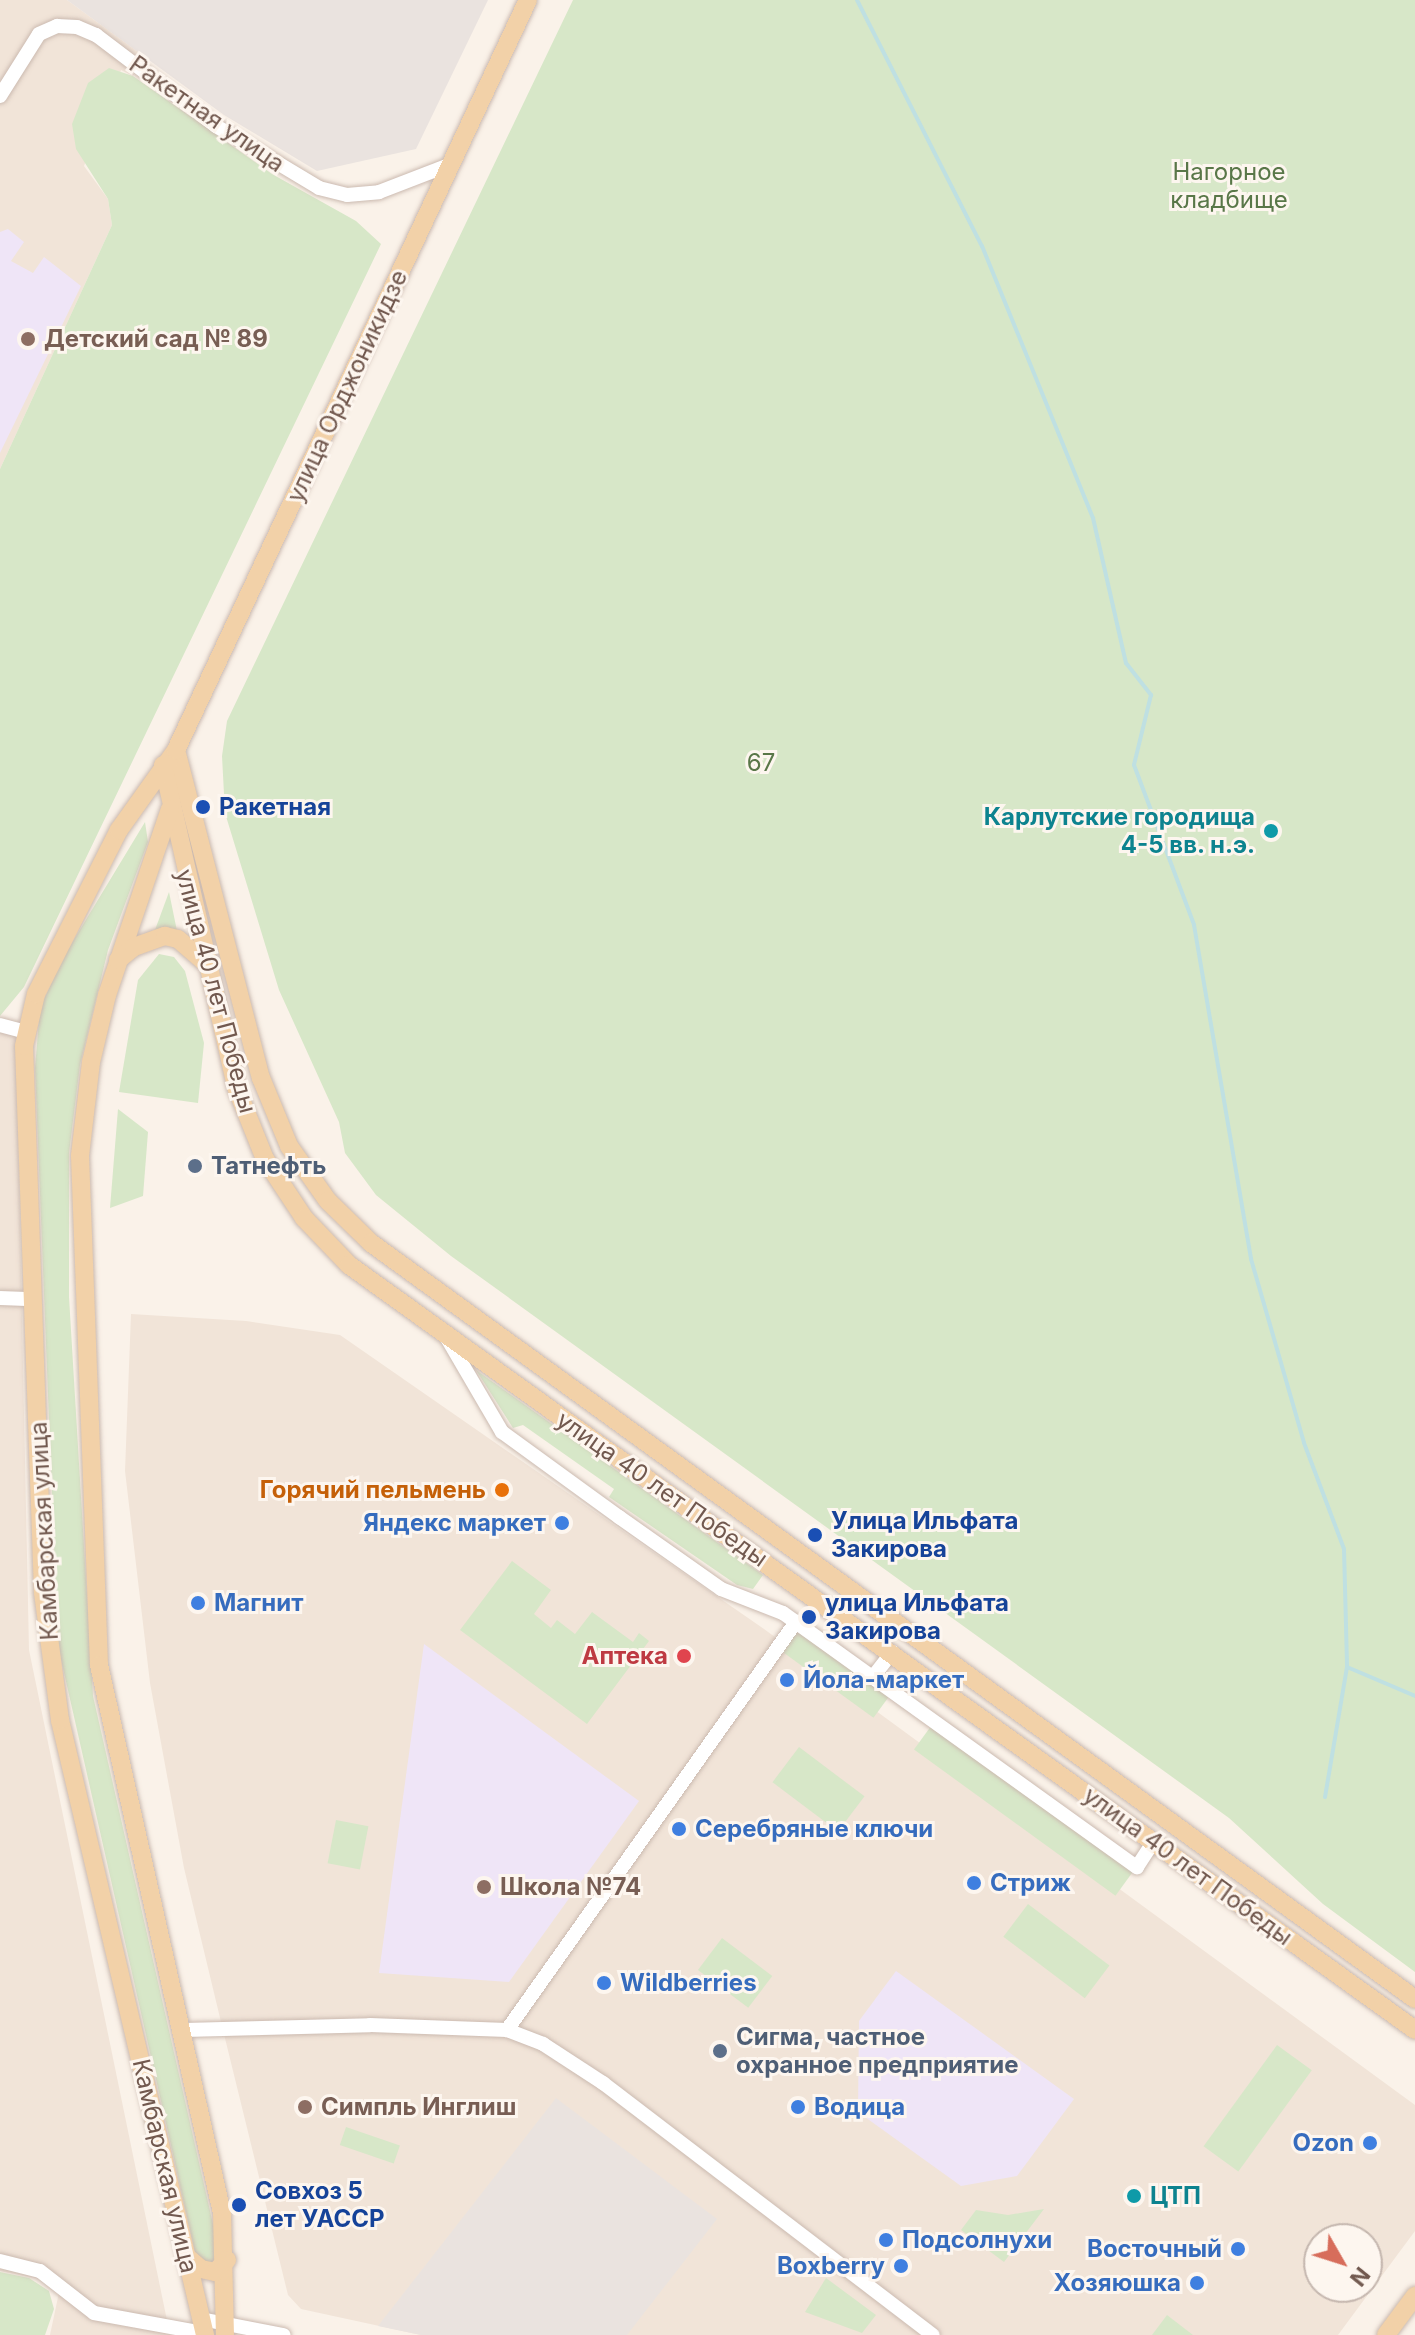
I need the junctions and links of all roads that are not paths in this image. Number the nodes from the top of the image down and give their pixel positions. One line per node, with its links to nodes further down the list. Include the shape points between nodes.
1 (528, 0): 3 (main road, улица Орджоникидзе)
2 (0, 96): 3 (street, Ракетная улица, via 39,34 57,26 77,27 96,35 216,126 319,188 347,195 379,192)
3 (449, 165): 4 (main road, улица Орджоникидзе)
4 (176, 750): 5 (main road, Камбарская улица); 6 (main road)
5 (163, 765): 7 (main road, улица 40 лет Победы); 13 (main road, Камбарская улица, via 119,830 36,994)
6 (182, 773): 7 (main road, Камбарская улица); 8 (main road, улица 40 лет Победы)
7 (171, 807): 9 (main road, улица 40 лет Победы); 10 (main road, Камбарская улица)
8 (198, 834): 9 (main road); 21 (main road, улица 40 лет Победы, via 266,1092 289,1146 328,1201 371,1243)
9 (177, 839): 11 (main road, улица 40 лет Победы)
10 (118, 960): 11 (main road, via 134,947 165,936 178,939); 22 (main road, Камбарская улица, via 91,1062 80,1156 99,1665)
11 (206, 963): 16 (main road, улица 40 лет Победы, via 236,1087 265,1159 304,1218 349,1265)
12 (0, 1025): 13 (street)
13 (26, 1032): 15 (main road, Камбарская улица)
14 (0, 1298): 15 (street)
15 (33, 1299): 25 (main road, Камбарская улица, via 43,1592 60,1720)
16 (446, 1337): 17 (street, via 502,1432 721,1589 767,1602); 18 (main road, улица 40 лет Победы)
17 (796, 1622): 19 (street); 23 (street)
18 (892, 1652): 19 (street); 20 (main road, улица 40 лет Победы)
19 (872, 1678): 20 (street, via 1137,1867)
20 (1154, 1841): 24 (main road, улица 40 лет Победы)
21 (1415, 1999)
22 (184, 2030): 23 (street, via 370,2025); 26 (main road, Камбарская улица)
23 (507, 2030): 32 (street, via 543,2044 603,2083)
24 (1415, 2030)
25 (186, 2256): 26 (main road, via 201,2269 215,2272); 29 (main road, Камбарская улица)
26 (227, 2260): 30 (main road, Камбарская улица)
27 (0, 2261): 29 (street, via 40,2271 94,2313)
28 (1415, 2296): 33 (main road)
29 (203, 2329): 30 (street)
30 (226, 2329): 31 (street)
31 (283, 2335)
32 (933, 2335)
33 (1386, 2335)

